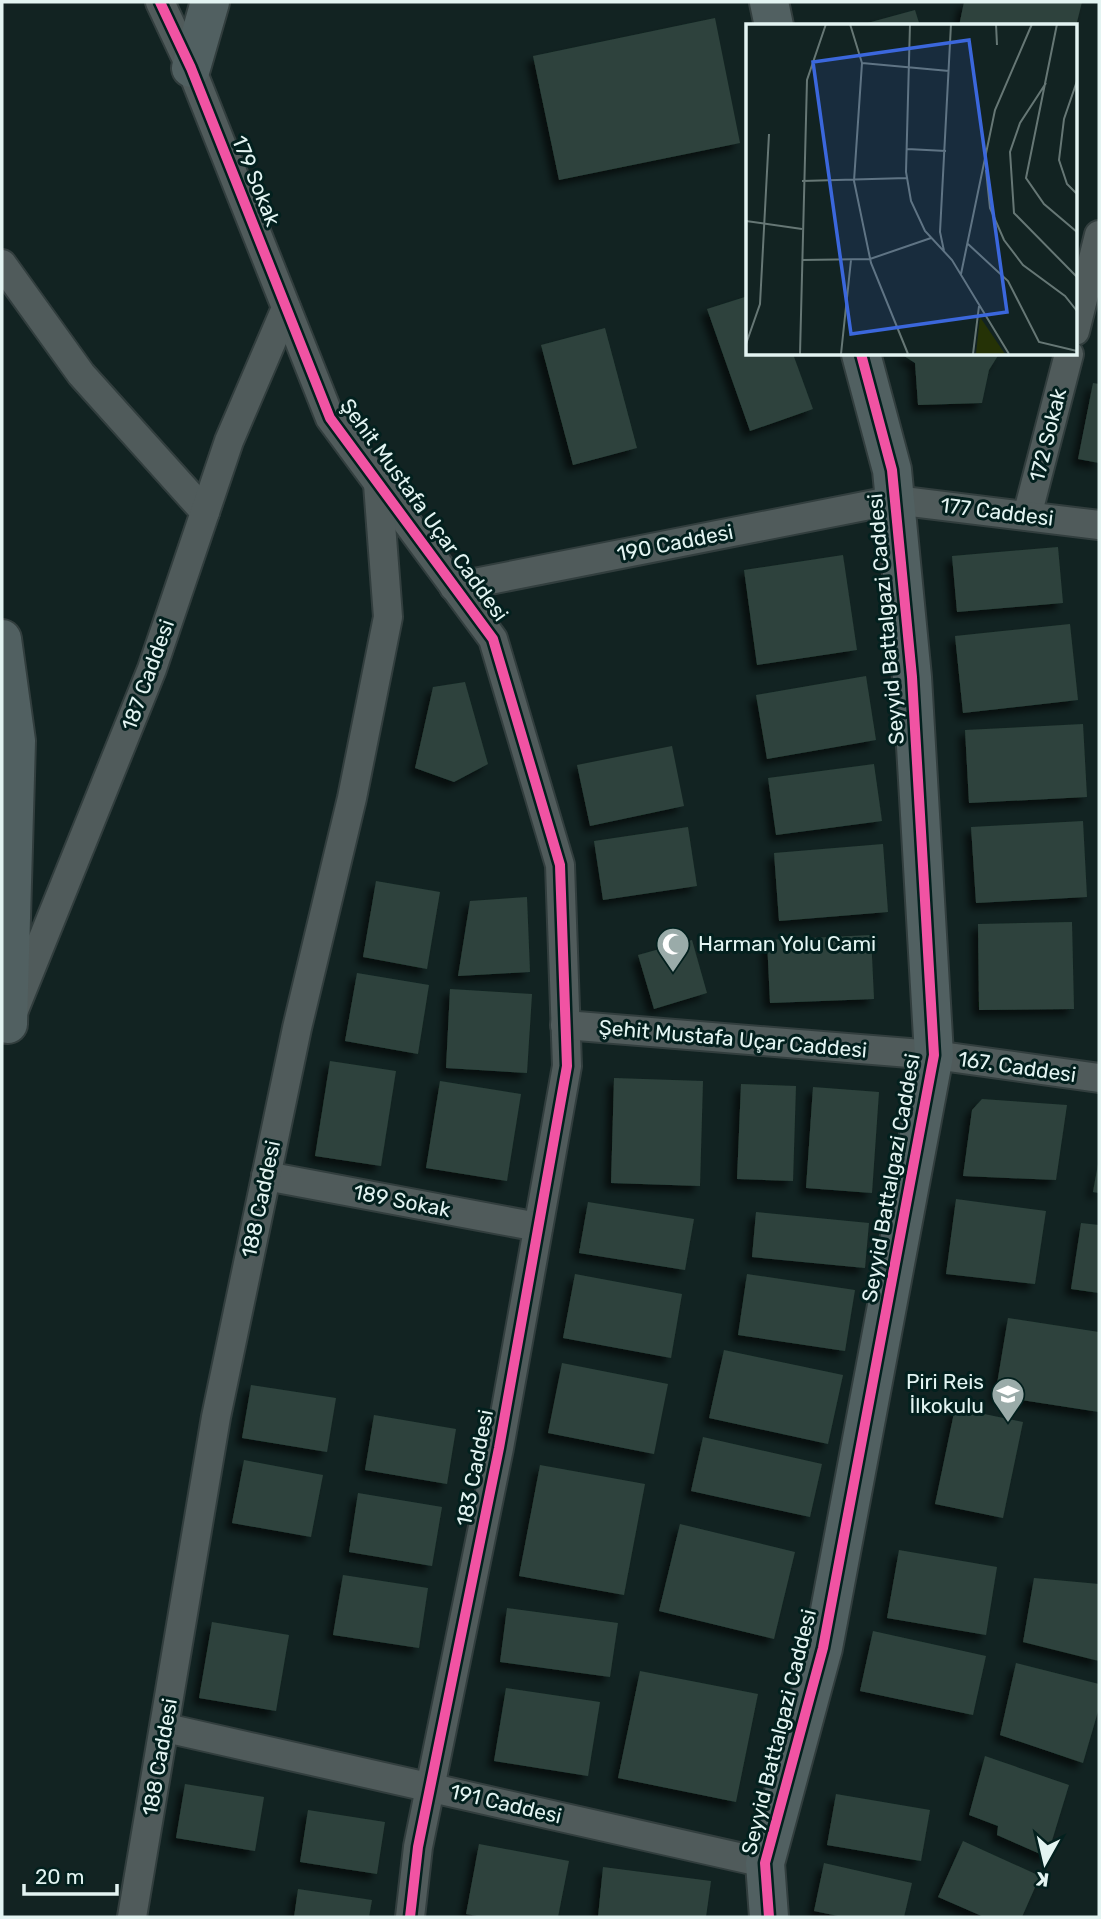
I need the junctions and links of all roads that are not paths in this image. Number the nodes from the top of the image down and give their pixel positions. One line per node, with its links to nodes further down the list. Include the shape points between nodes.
1 (160, 2): 5 (street, 179 Sokak)
2 (210, 2): 5 (street)
3 (769, 2): 4 (street)
4 (774, 24)
5 (191, 68): 8 (street, 179 Sokak)
6 (1099, 235): 9 (street)
7 (2, 264): 14 (street, via 81,374)
8 (286, 308): 12 (street, Şehit Mustafa Uçar Caddesi, via 330,418); 14 (street, 187 Caddesi, via 229,441)
9 (1076, 327)
10 (861, 355): 13 (street, Seyyid Battalgazi Caddesi, via 892,470)
11 (1069, 355): 15 (street, 172 Sokak)
12 (378, 484): 17 (street, Şehit Mustafa Uçar Caddesi); 23 (street, 188 Caddesi, via 388,617)
13 (895, 500): 15 (street, 177 Caddesi); 17 (street, 190 Caddesi); 21 (street, Seyyid Battalgazi Caddesi, via 912,677)
14 (205, 512): 20 (street, 187 Caddesi, via 152,669)
15 (1027, 516): 16 (street, 177 Caddesi)
16 (1099, 525)
17 (454, 587): 19 (street, Şehit Mustafa Uçar Caddesi, via 493,639 560,865)
18 (2, 639): 20 (street, via 16,741)
19 (565, 1025): 21 (street, Şehit Mustafa Uçar Caddesi); 24 (street, 183 Caddesi, via 566,1066)
20 (5, 1032)
21 (934, 1055): 22 (street, 167. Caddesi); 27 (street, Seyyid Battalgazi Caddesi, via 823,1648)
22 (1099, 1078)
23 (266, 1175): 24 (street, 189 Sokak); 25 (street, 188 Caddesi, via 216,1417)
24 (538, 1227): 26 (street, 183 Caddesi, via 499,1448)
25 (166, 1728): 26 (street, 191 Caddesi); 28 (street, 188 Caddesi)
26 (430, 1787): 27 (street, 191 Caddesi); 29 (street, 183 Caddesi)
27 (765, 1863): 30 (street, Seyyid Battalgazi Caddesi)
28 (132, 1917)
29 (410, 1917)
30 (769, 1917)

